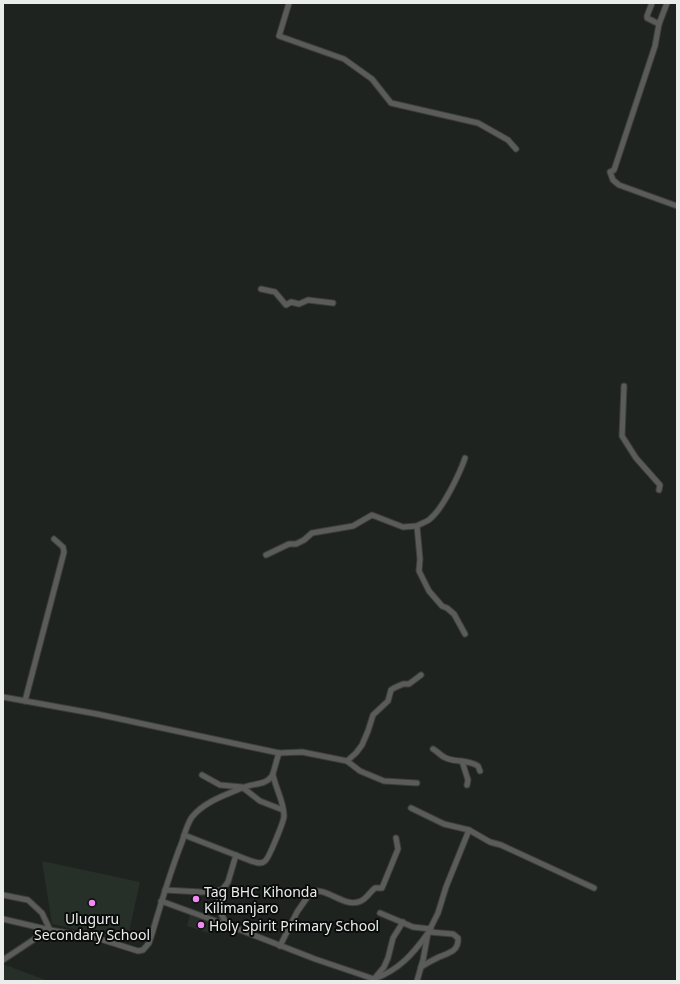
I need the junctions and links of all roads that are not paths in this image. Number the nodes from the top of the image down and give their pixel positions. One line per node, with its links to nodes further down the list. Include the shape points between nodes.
1 (289, 3): 5 (street, via 279,36 344,59 372,79 391,103 478,123 508,140)
2 (652, 3): 4 (street, via 647,18)
3 (667, 3): 4 (street)
4 (659, 24): 6 (street, via 655,46 632,118 614,170 610,172 613,180 619,185)
5 (516, 149)
6 (677, 206)
7 (261, 289): 8 (street, via 275,292 286,305 308,300)
8 (333, 303)
9 (624, 386): 11 (street, via 622,436 636,458 660,485)
10 (465, 458): 12 (street, via 442,504 431,519)
11 (659, 490)
12 (417, 526): 14 (street, via 403,527 372,515 353,526 312,533 296,544 289,544); 15 (street, via 419,571 429,590 442,606 454,614)
13 (54, 539): 18 (street, via 63,547 64,552)
14 (266, 555)
15 (465, 634)
16 (421, 675): 21 (street, via 409,684 391,690 388,701 373,715 362,745)
17 (3, 697): 18 (street)
18 (25, 701): 20 (street)
19 (433, 749): 22 (street, via 444,758)
20 (279, 753): 21 (street, via 302,752); 25 (street)
21 (347, 761): 26 (street, via 360,771 384,780)
22 (462, 761): 23 (street, via 472,762); 27 (street)
23 (480, 771)
24 (202, 775): 28 (street, via 220,785)
25 (273, 775): 28 (street, via 267,781); 30 (street)
26 (417, 783)
27 (467, 785)
28 (242, 787): 30 (street, via 260,801); 32 (street, via 200,809 187,824)
29 (411, 808): 31 (street, via 444,824)
30 (283, 810): 34 (street, via 284,817 265,862 260,863)
31 (469, 830): 35 (street, via 490,842); 45 (street, via 438,914)
32 (184, 835): 34 (street); 36 (street)
33 (396, 838): 46 (street, via 398,849 382,888 375,888 360,902 354,903 318,891 311,892 297,912)
34 (236, 855): 37 (street, via 228,882)
35 (594, 888)
36 (164, 890): 37 (street); 39 (street)
37 (222, 890): 43 (street, via 218,905)
38 (3, 895): 44 (street, via 28,900 42,913)
39 (161, 901): 43 (street); 44 (street, via 149,943 141,951 97,938)
40 (380, 913): 42 (street)
41 (3, 919): 44 (street)
42 (403, 922): 45 (street); 49 (street, via 393,938 388,958)
43 (228, 926): 46 (street)
44 (50, 930): 47 (street)
45 (429, 931): 48 (street); 48 (street, via 453,934 458,938 458,942 453,951); 49 (street, via 418,947 398,967)
46 (280, 946): 49 (street)
47 (3, 960)
48 (421, 967): 50 (street)
49 (376, 980)
50 (417, 981)

